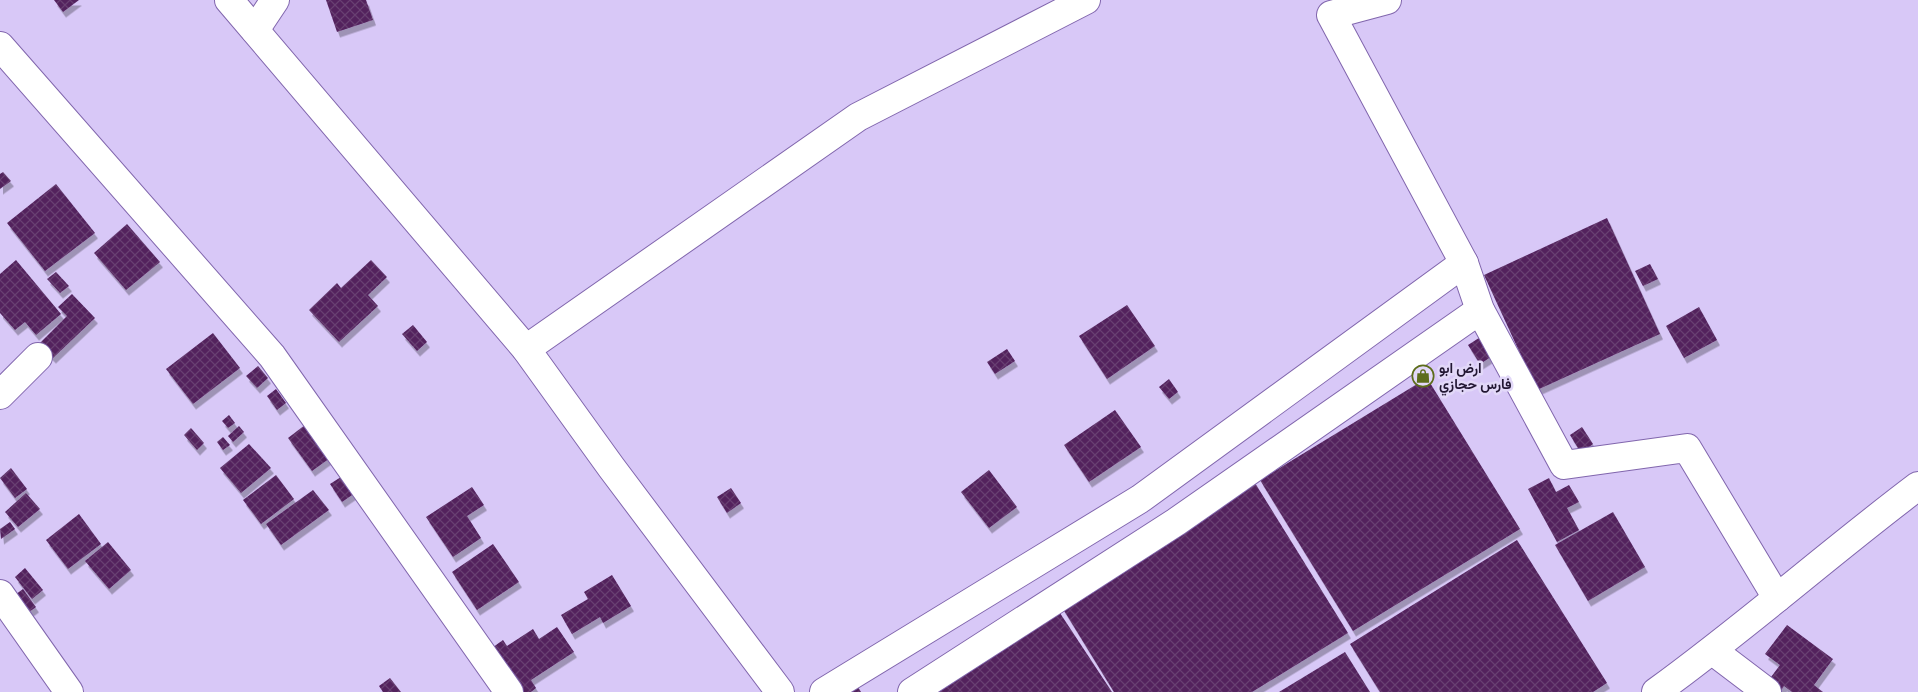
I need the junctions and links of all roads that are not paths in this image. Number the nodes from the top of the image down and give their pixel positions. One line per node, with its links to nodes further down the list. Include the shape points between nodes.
1 (229, 0): 6 (street)
2 (276, 0): 6 (street)
3 (1086, 0): 10 (street, via 858,117)
4 (1388, 0): 5 (street)
5 (1326, 8): 8 (street)
6 (255, 30): 10 (street)
7 (0, 46): 18 (street, via 272,356)
8 (1464, 263): 9 (street); 20 (street, via 1140,499)
9 (1480, 310): 15 (street, via 1564,465 1687,448); 21 (street, via 1176,522)
10 (526, 349): 19 (street)
11 (38, 357): 12 (street)
12 (0, 395)
13 (1918, 486): 15 (street)
14 (0, 594): 17 (street)
15 (1777, 598): 16 (street)
16 (1713, 651): 22 (street); 23 (street)
17 (69, 692)
18 (509, 692)
19 (780, 692)
20 (824, 692)
21 (912, 692)
22 (1656, 692)
23 (1767, 692)

